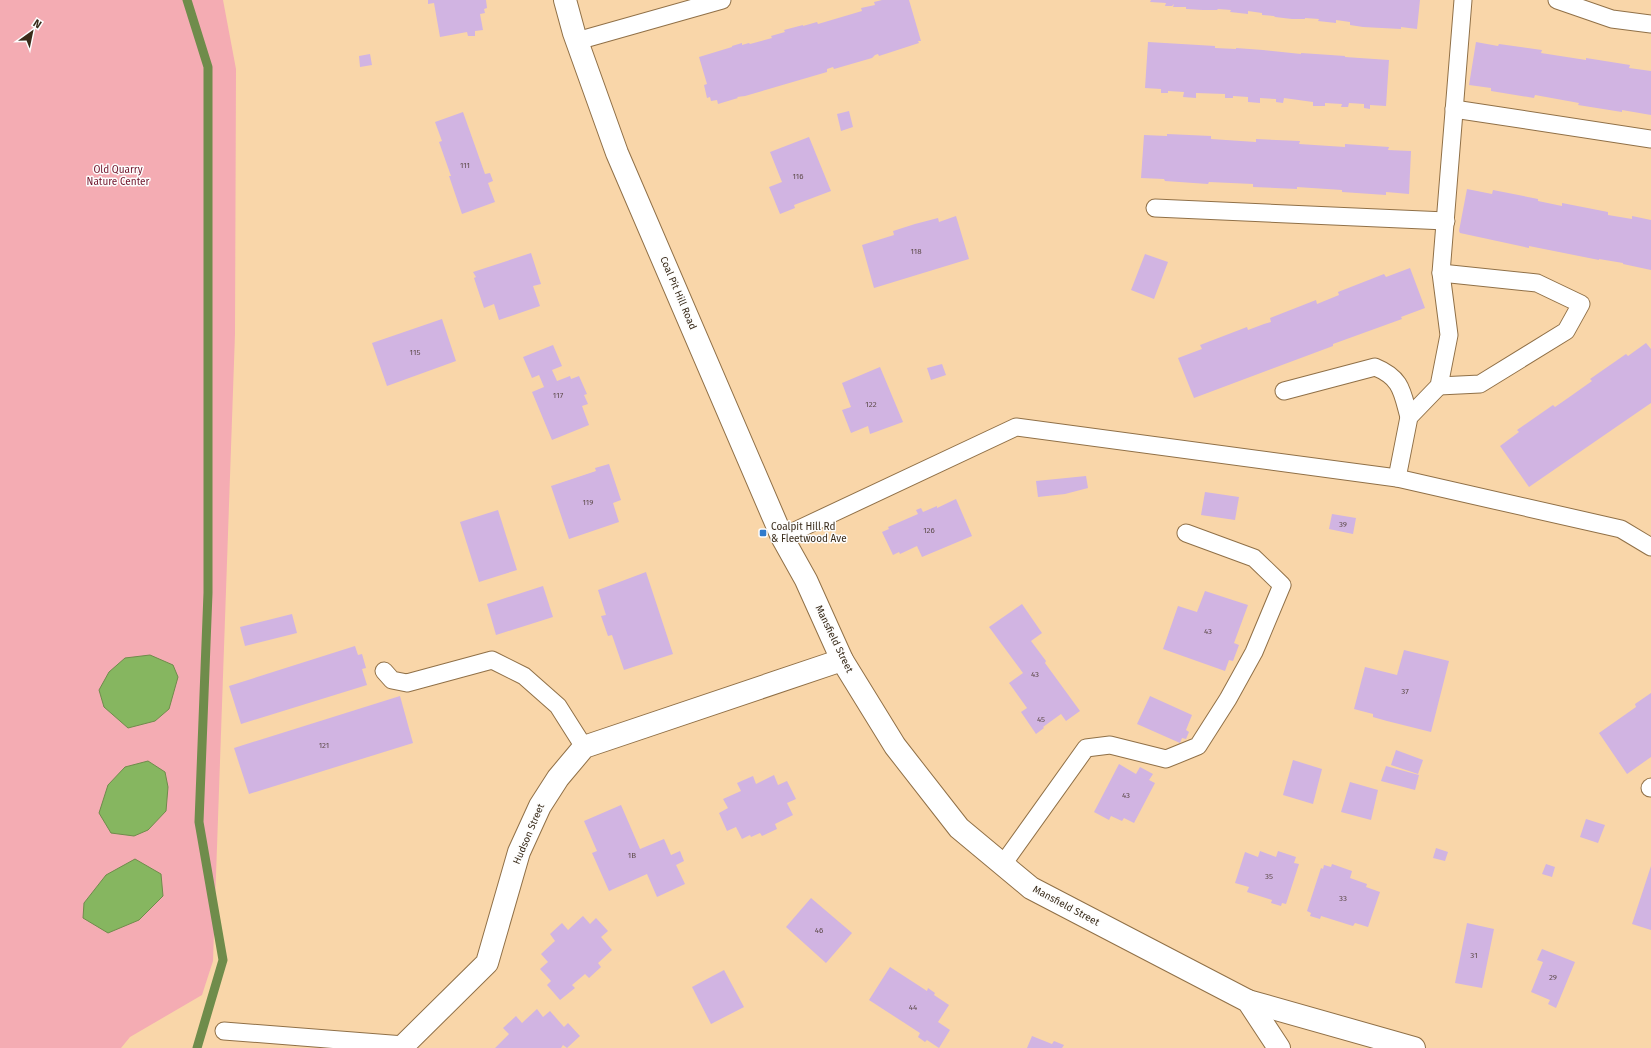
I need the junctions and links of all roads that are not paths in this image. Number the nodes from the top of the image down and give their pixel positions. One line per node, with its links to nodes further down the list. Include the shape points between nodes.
1 (565, 0): 6 (street, Coal Pit Hill Road)
2 (722, 0): 6 (lane)
3 (1463, 0): 7 (lane)
4 (1557, 0): 5 (lane, via 1612,19)
5 (1651, 24)
6 (577, 41): 17 (street, Coal Pit Hill Road, via 617,153)
7 (1454, 109): 8 (lane); 10 (lane)
8 (1651, 139)
9 (1155, 208): 10 (lane)
10 (1446, 220): 11 (lane)
11 (1441, 273): 12 (lane, via 1449,335); 12 (lane, via 1537,283 1582,304 1566,331 1480,384)
12 (1439, 386): 14 (lane)
13 (1284, 391): 14 (lane, via 1375,367 1396,380)
14 (1409, 417): 15 (lane)
15 (1396, 478): 17 (lane, via 1016,427); 18 (lane, via 1621,529)
16 (1186, 533): 23 (lane, via 1254,558 1282,586 1254,652 1232,692 1198,746 1166,760 1110,745 1086,748)
17 (782, 537): 19 (street, Coal Pit Hill Road)
18 (1651, 548)
19 (806, 580): 20 (street, Mansfield Street)
20 (842, 660): 22 (street); 23 (street, Mansfield Street, via 895,746 959,828)
21 (384, 671): 22 (lane, via 392,680 407,683 492,660 524,676 558,706)
22 (584, 747): 27 (street, Hudson Street, via 558,778 540,806 522,846 487,963)
23 (1002, 864): 24 (street, Mansfield Street, via 1030,888)
24 (1248, 1001): 26 (street, Mansfield Street); 28 (street)
25 (224, 1031): 27 (lane)
26 (1375, 1043): 29 (street, Mansfield Street)
27 (404, 1047)
28 (1279, 1048)
29 (1414, 1048)

